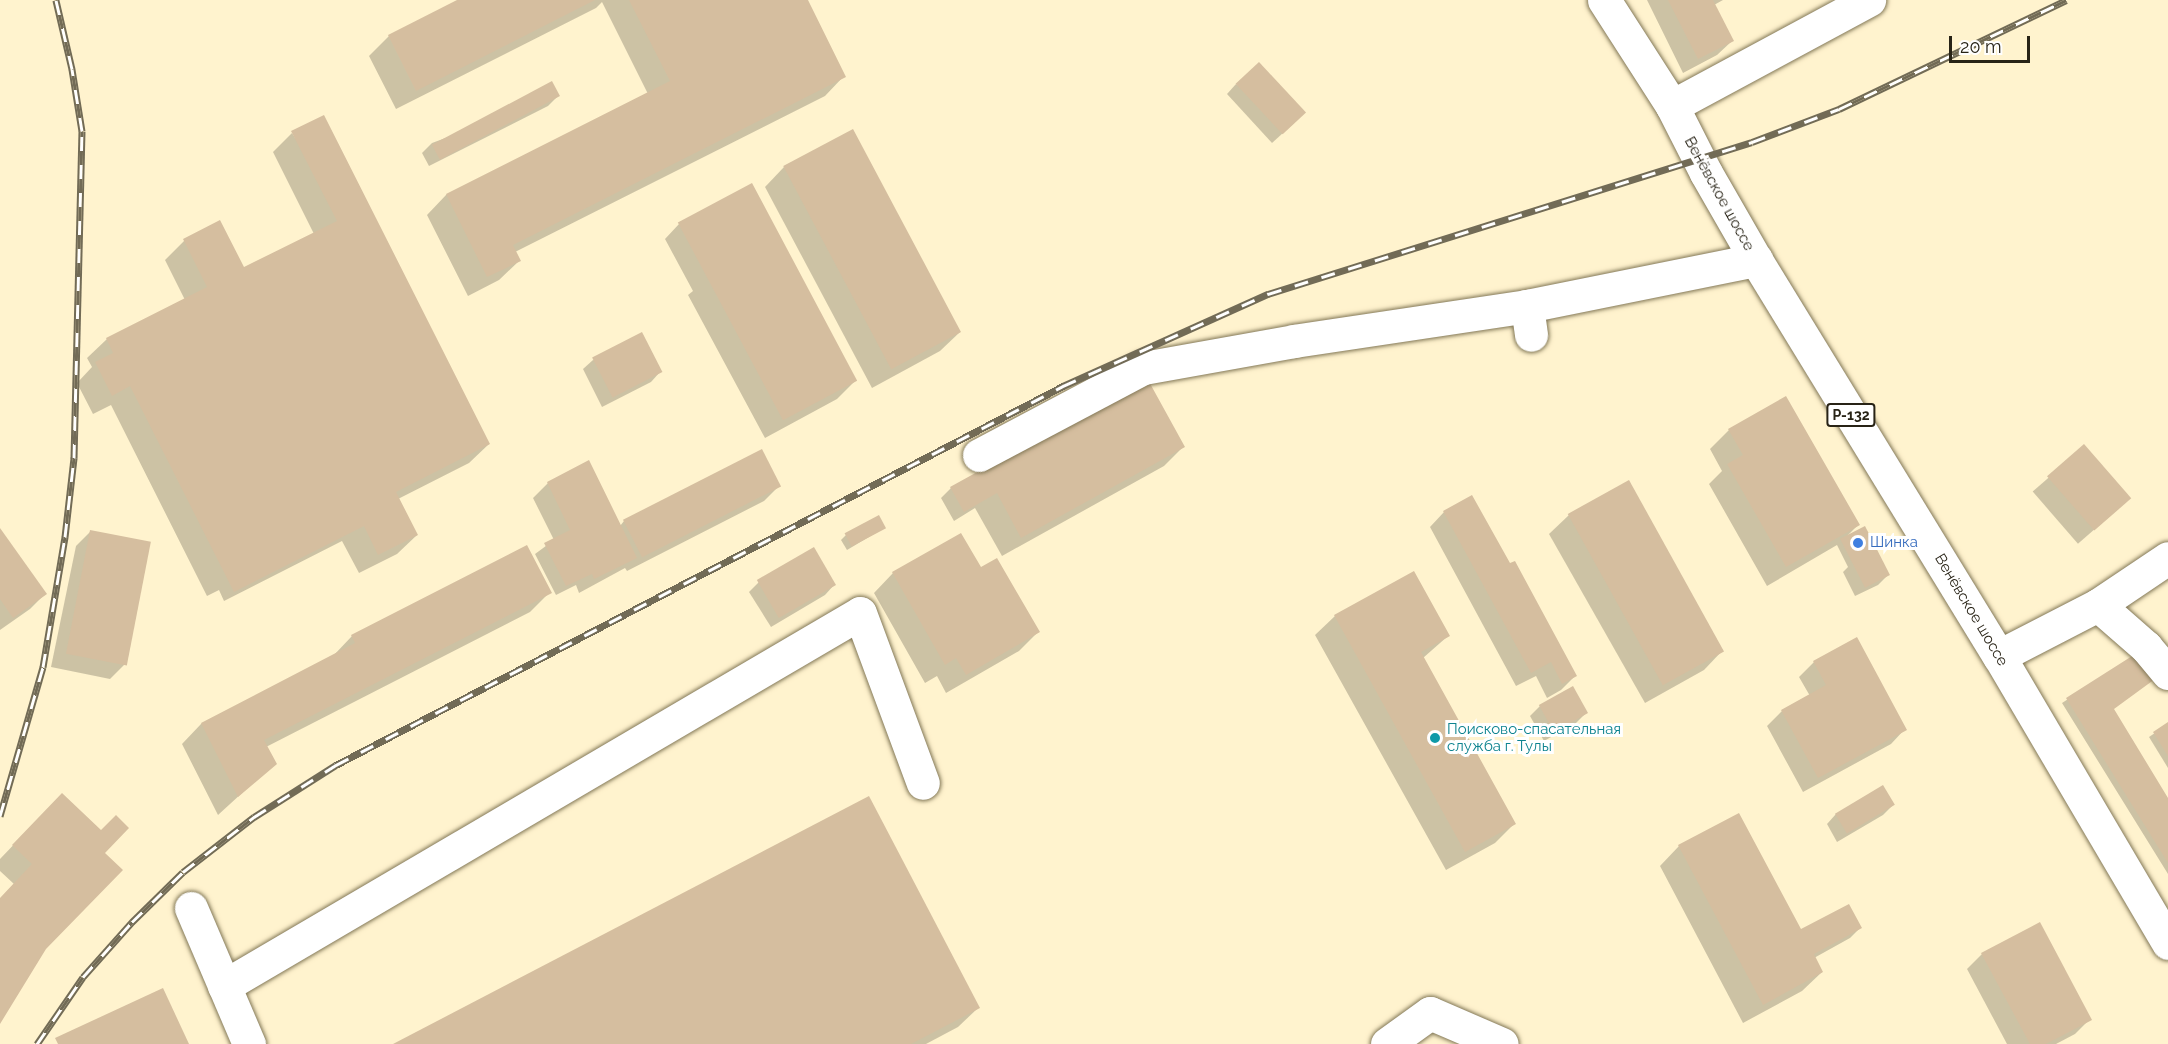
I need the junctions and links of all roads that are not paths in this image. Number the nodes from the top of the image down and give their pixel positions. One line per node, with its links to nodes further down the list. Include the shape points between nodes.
1 (1604, 0): 3 (main road, Венёвское шоссе / Р-132)
2 (1869, 0): 3 (main road)
3 (1672, 106): 4 (main road, Венёвское шоссе / Р-132)
4 (1756, 260): 5 (main road, via 1529,321 1294,341 1143,368); 8 (main road, Венёвское шоссе / Р-132)
5 (980, 455)
6 (2168, 558): 7 (main road)
7 (2098, 605): 8 (main road); 9 (main road, via 2146,647)
8 (1999, 656): 12 (main road, Венёвское шоссе / Р-132)
9 (2168, 674)
10 (922, 783): 13 (main road, via 860,613)
11 (191, 908): 13 (main road)
12 (2168, 943)
13 (224, 986): 14 (main road)
14 (249, 1044)
15 (1387, 1044): 16 (main road, via 1430,1013)
16 (1502, 1044)

